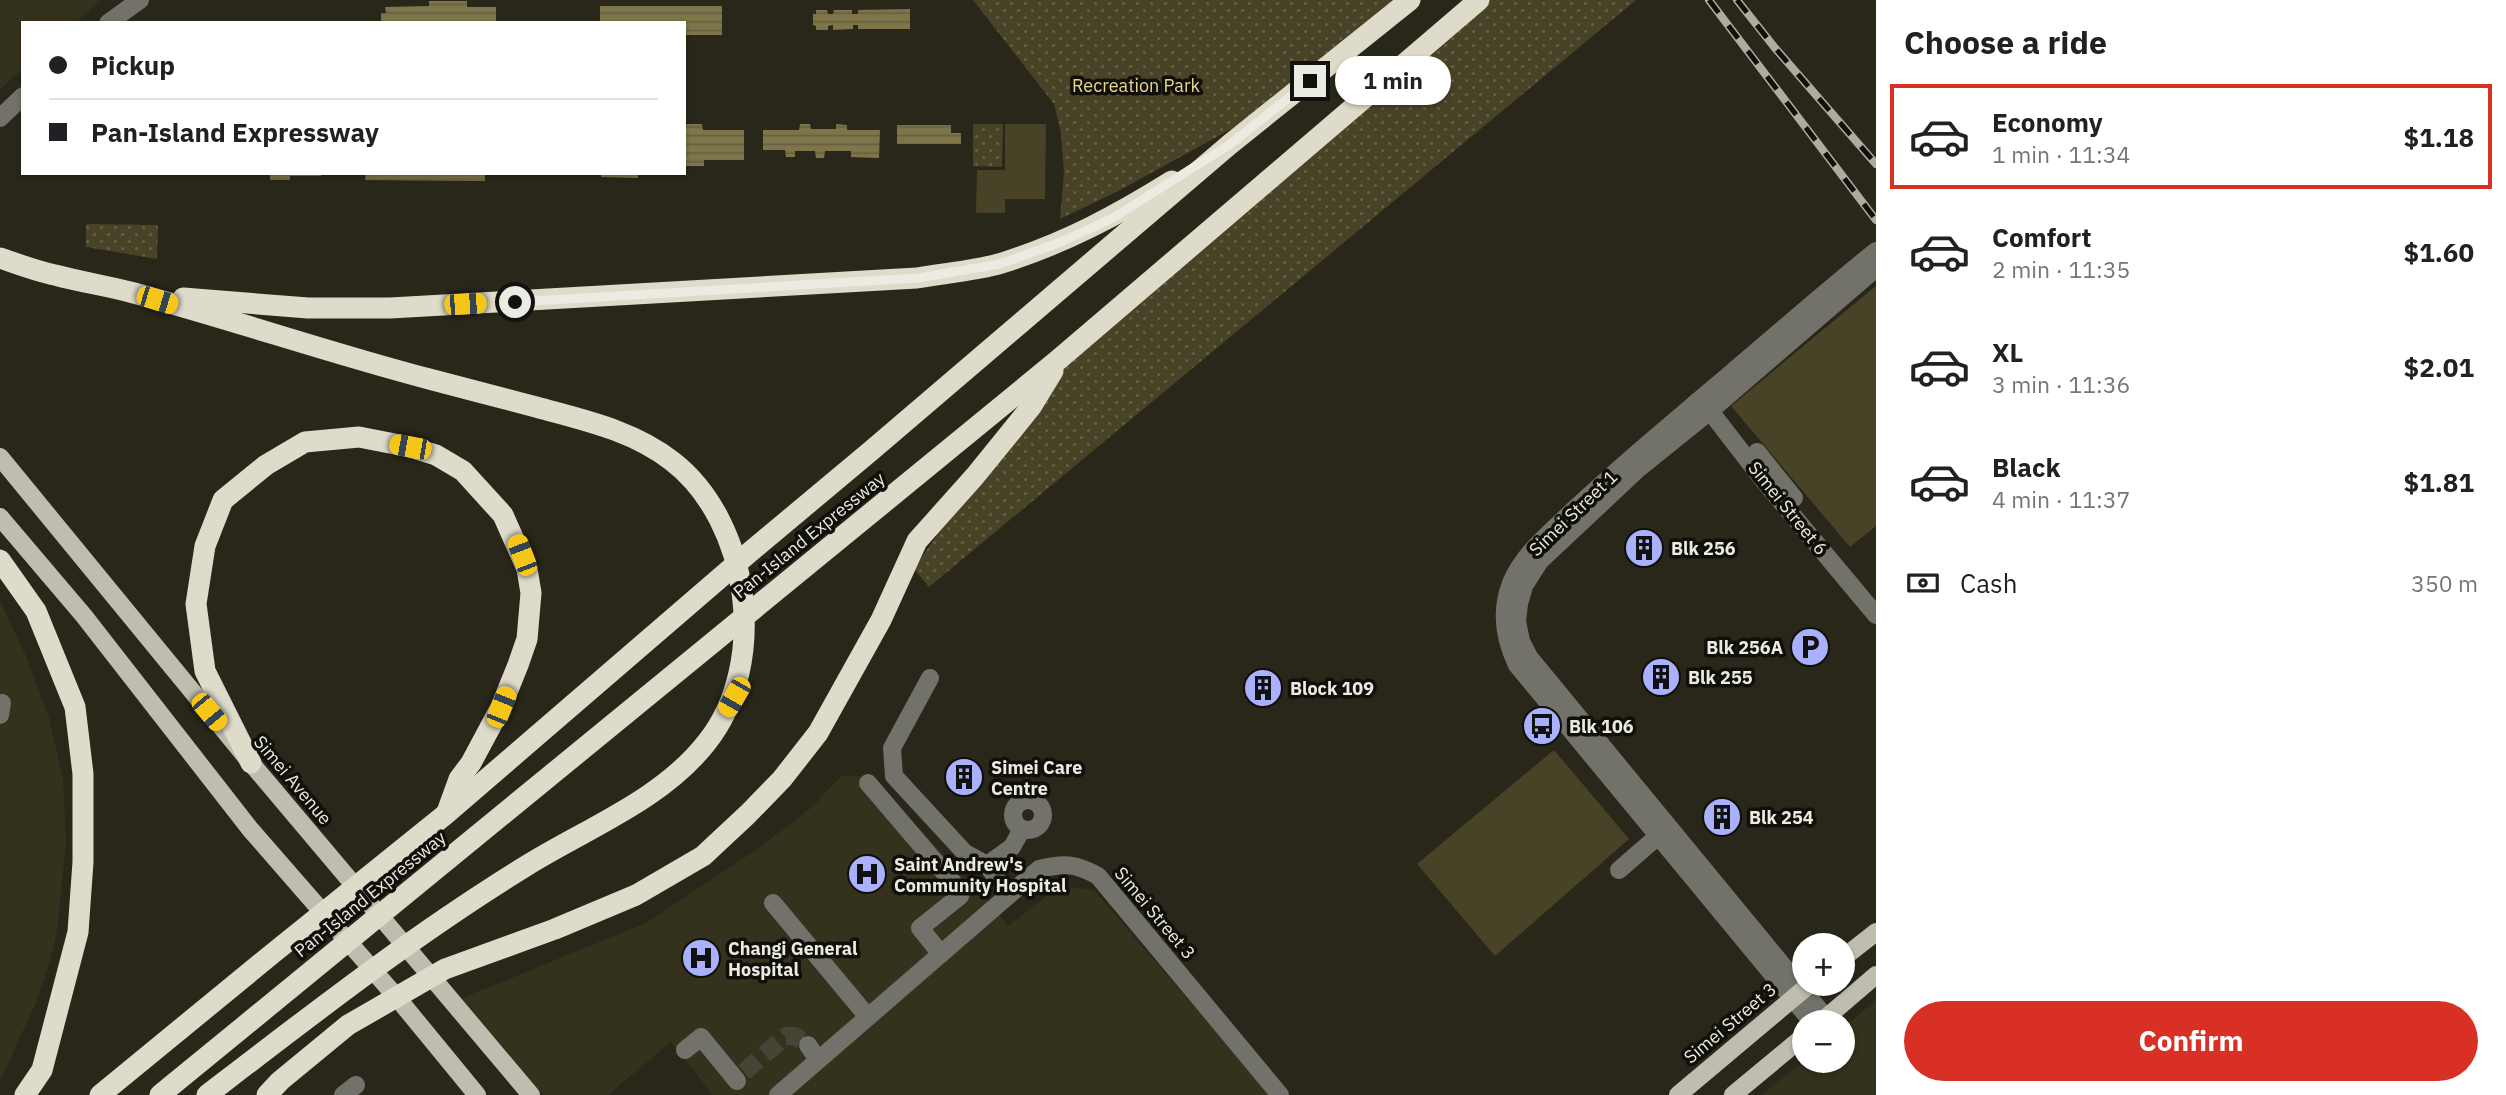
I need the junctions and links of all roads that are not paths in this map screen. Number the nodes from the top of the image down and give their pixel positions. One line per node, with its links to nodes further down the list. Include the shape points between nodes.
1 (140, 0): 4 (street)
2 (1410, 0): 7 (highway, Pan-Island Expressway)
3 (1479, 0): 12 (highway, Pan-Island Expressway)
4 (111, 21)
5 (21, 98): 6 (street)
6 (0, 118)
7 (1229, 145): 11 (highway, via 1113,218 1061,242 1000,264 918,278 390,308 308,308); 22 (highway, Pan-Island Expressway)
8 (1876, 251): 13 (street, Simei Street 1)
9 (0, 258): 11 (highway)
10 (1876, 268): 13 (street, Simei Street 1)
11 (132, 293): 45 (highway, via 614,429 671,460 701,489 730,544 744,598 744,652 734,697 708,742 664,785 525,866 352,982)
12 (1058, 360): 44 (highway, Pan-Island Expressway); 46 (highway, via 1031,407 917,541 881,620 818,733 782,779 703,856 636,895 445,969 348,1025)
13 (1709, 402): 17 (street, Simei Street 6); 18 (street, Simei Street 6, via 1764,481); 24 (street, Simei Street 1, via 1540,561 1524,586 1517,621 1529,657)
14 (0, 457): 20 (main road, Simei Avenue)
15 (0, 517): 47 (main road, via 84,616 250,829)
16 (0, 560): 42 (highway, via 36,611 75,707 83,774 78,932 42,1070)
17 (1876, 599)
18 (1876, 615)
19 (930, 678): 25 (street, via 892,748 894,776 965,853)
20 (251, 764): 22 (highway, via 205,671 195,604 205,546 223,500 265,465 305,442 359,437 410,447 463,471 496,507 516,541 531,593 527,639 518,665 501,707 459,779); 48 (main road, Simei Avenue)
21 (868, 783): 31 (street, via 959,888 960,896 920,928)
22 (446, 814): 43 (highway, Pan-Island Expressway)
23 (1022, 829): 25 (street, via 1012,847)
24 (1663, 832): 26 (street); 33 (street, Simei Street 1)
25 (987, 865): 27 (street)
26 (1619, 870)
27 (1009, 895): 31 (street, Simei Street 3); 50 (street, Simei Street 3, via 1039,869 1059,864 1080,866 1098,876)
28 (773, 903): 36 (street)
29 (1876, 932): 30 (main road)
30 (1855, 949)
31 (941, 954): 36 (street, Simei Street 3)
32 (1876, 975): 35 (main road)
33 (1792, 980)
34 (1794, 996): 51 (main road, Simei Street 3)
35 (1833, 1010)
36 (867, 1017): 40 (street, Simei Street 3)
37 (808, 1045): 40 (street)
38 (1792, 1046): 52 (main road)
39 (685, 1050): 41 (street, via 701,1037)
40 (818, 1060): 49 (street, Simei Street 3)
41 (739, 1083)
42 (25, 1095)
43 (100, 1095)
44 (160, 1095)
45 (207, 1095)
46 (267, 1095)
47 (477, 1095)
48 (531, 1095)
49 (778, 1095)
50 (1280, 1095)
51 (1678, 1095)
52 (1733, 1095)

